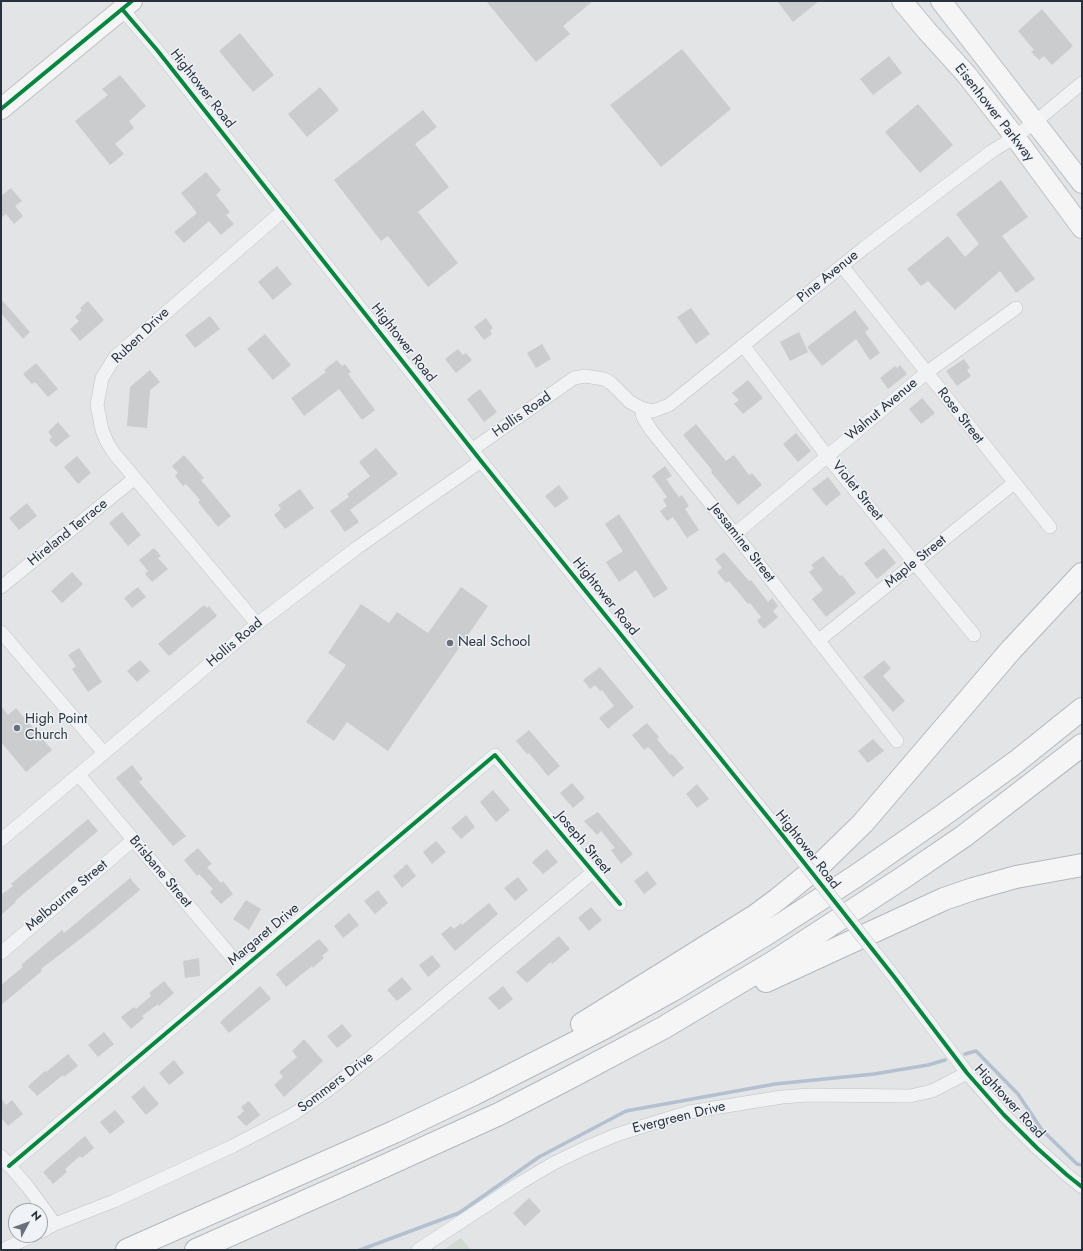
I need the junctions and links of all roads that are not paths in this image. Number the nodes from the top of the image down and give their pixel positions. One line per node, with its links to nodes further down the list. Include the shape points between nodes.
1 (902, 1): 7 (main road, Eisenhower Parkway, via 966,74)
2 (941, 1): 6 (main road, Eisenhower Parkway)
3 (127, 5): 5 (main road); 9 (street, Hightower Road, via 157,50)
4 (1082, 83): 6 (street, Pine Avenue)
5 (1, 109)
6 (1035, 122): 7 (street, Pine Avenue); 8 (main road, Eisenhower Parkway)
7 (1015, 137): 10 (main road, Eisenhower Parkway); 11 (street, Pine Avenue, via 992,151)
8 (1082, 183)
9 (284, 210): 16 (street, Hightower Road); 19 (street, Ruben Drive, via 116,357 102,378 97,405 102,430 113,452)
10 (1082, 228)
11 (842, 266): 13 (street, Pine Avenue); 14 (street, Rose Street)
12 (1016, 308): 14 (street, Walnut Avenue)
13 (743, 345): 15 (street, Pine Avenue, via 670,405 653,411); 17 (street, Violet Street)
14 (926, 373): 17 (street, Walnut Avenue); 20 (street, Rose Street)
15 (642, 408): 16 (street, Hollis Road, via 630,402 604,379 585,376 574,378); 22 (street, Jessamine Street, via 643,417 651,430)
16 (472, 449): 18 (street, Hightower Road)
17 (827, 456): 22 (street, Walnut Avenue); 23 (street, Violet Street)
18 (481, 461): 26 (street, Hollis Road, via 358,547); 44 (street, Hightower Road, bridge, via 783,836)
19 (135, 478): 25 (street, Hireland Terrace); 26 (street, Ruben Drive)
20 (1014, 483): 21 (street, Rose Street); 23 (street, Maple Street)
21 (1050, 526)
22 (735, 534): 29 (street, Jessamine Street)
23 (916, 563): 28 (street, Violet Street); 29 (street, Maple Street)
24 (1082, 574): 45 (highway, via 1011,650 864,823 822,863 754,916)
25 (1, 588)
26 (257, 624): 33 (street, Hollis Road)
27 (1, 632): 33 (street)
28 (974, 635)
29 (818, 641): 31 (street, Jessamine Street)
30 (1082, 709): 45 (highway, via 1016,762 942,816 768,933 671,991)
31 (897, 741)
32 (1082, 745): 43 (highway, via 964,836 904,877 772,963)
33 (104, 753): 34 (street, Hollis Road)
34 (79, 775): 36 (street, Hollis Road); 37 (street, Brisbane Street)
35 (528, 795): 39 (street, Joseph Street); 42 (street, Margaret Drive, via 495,755)
36 (1, 840)
37 (133, 840): 41 (street, Melbourne Street); 42 (street, Brisbane Street)
38 (1082, 865): 43 (highway, via 1016,877 944,899)
39 (593, 872): 40 (street, Joseph Street); 48 (street, Sommers Drive, via 382,1048 292,1115 233,1146 114,1201)
40 (620, 904)
41 (1, 953)
42 (241, 968): 46 (street, Margaret Drive)
43 (663, 1028): 53 (highway, via 498,1114)
44 (967, 1073): 47 (street, Hightower Road, via 1037,1148); 54 (street, Evergreen Drive, via 932,1091 910,1096 782,1097 689,1112 616,1135 554,1163)
45 (474, 1094): 52 (highway)
46 (5, 1161): 48 (street)
47 (1082, 1187)
48 (55, 1224): 49 (street, Sommers Drive)
49 (48, 1228)
50 (17, 1243): 51 (street)
51 (2, 1250)
52 (127, 1250)
53 (196, 1250)
54 (418, 1250)

